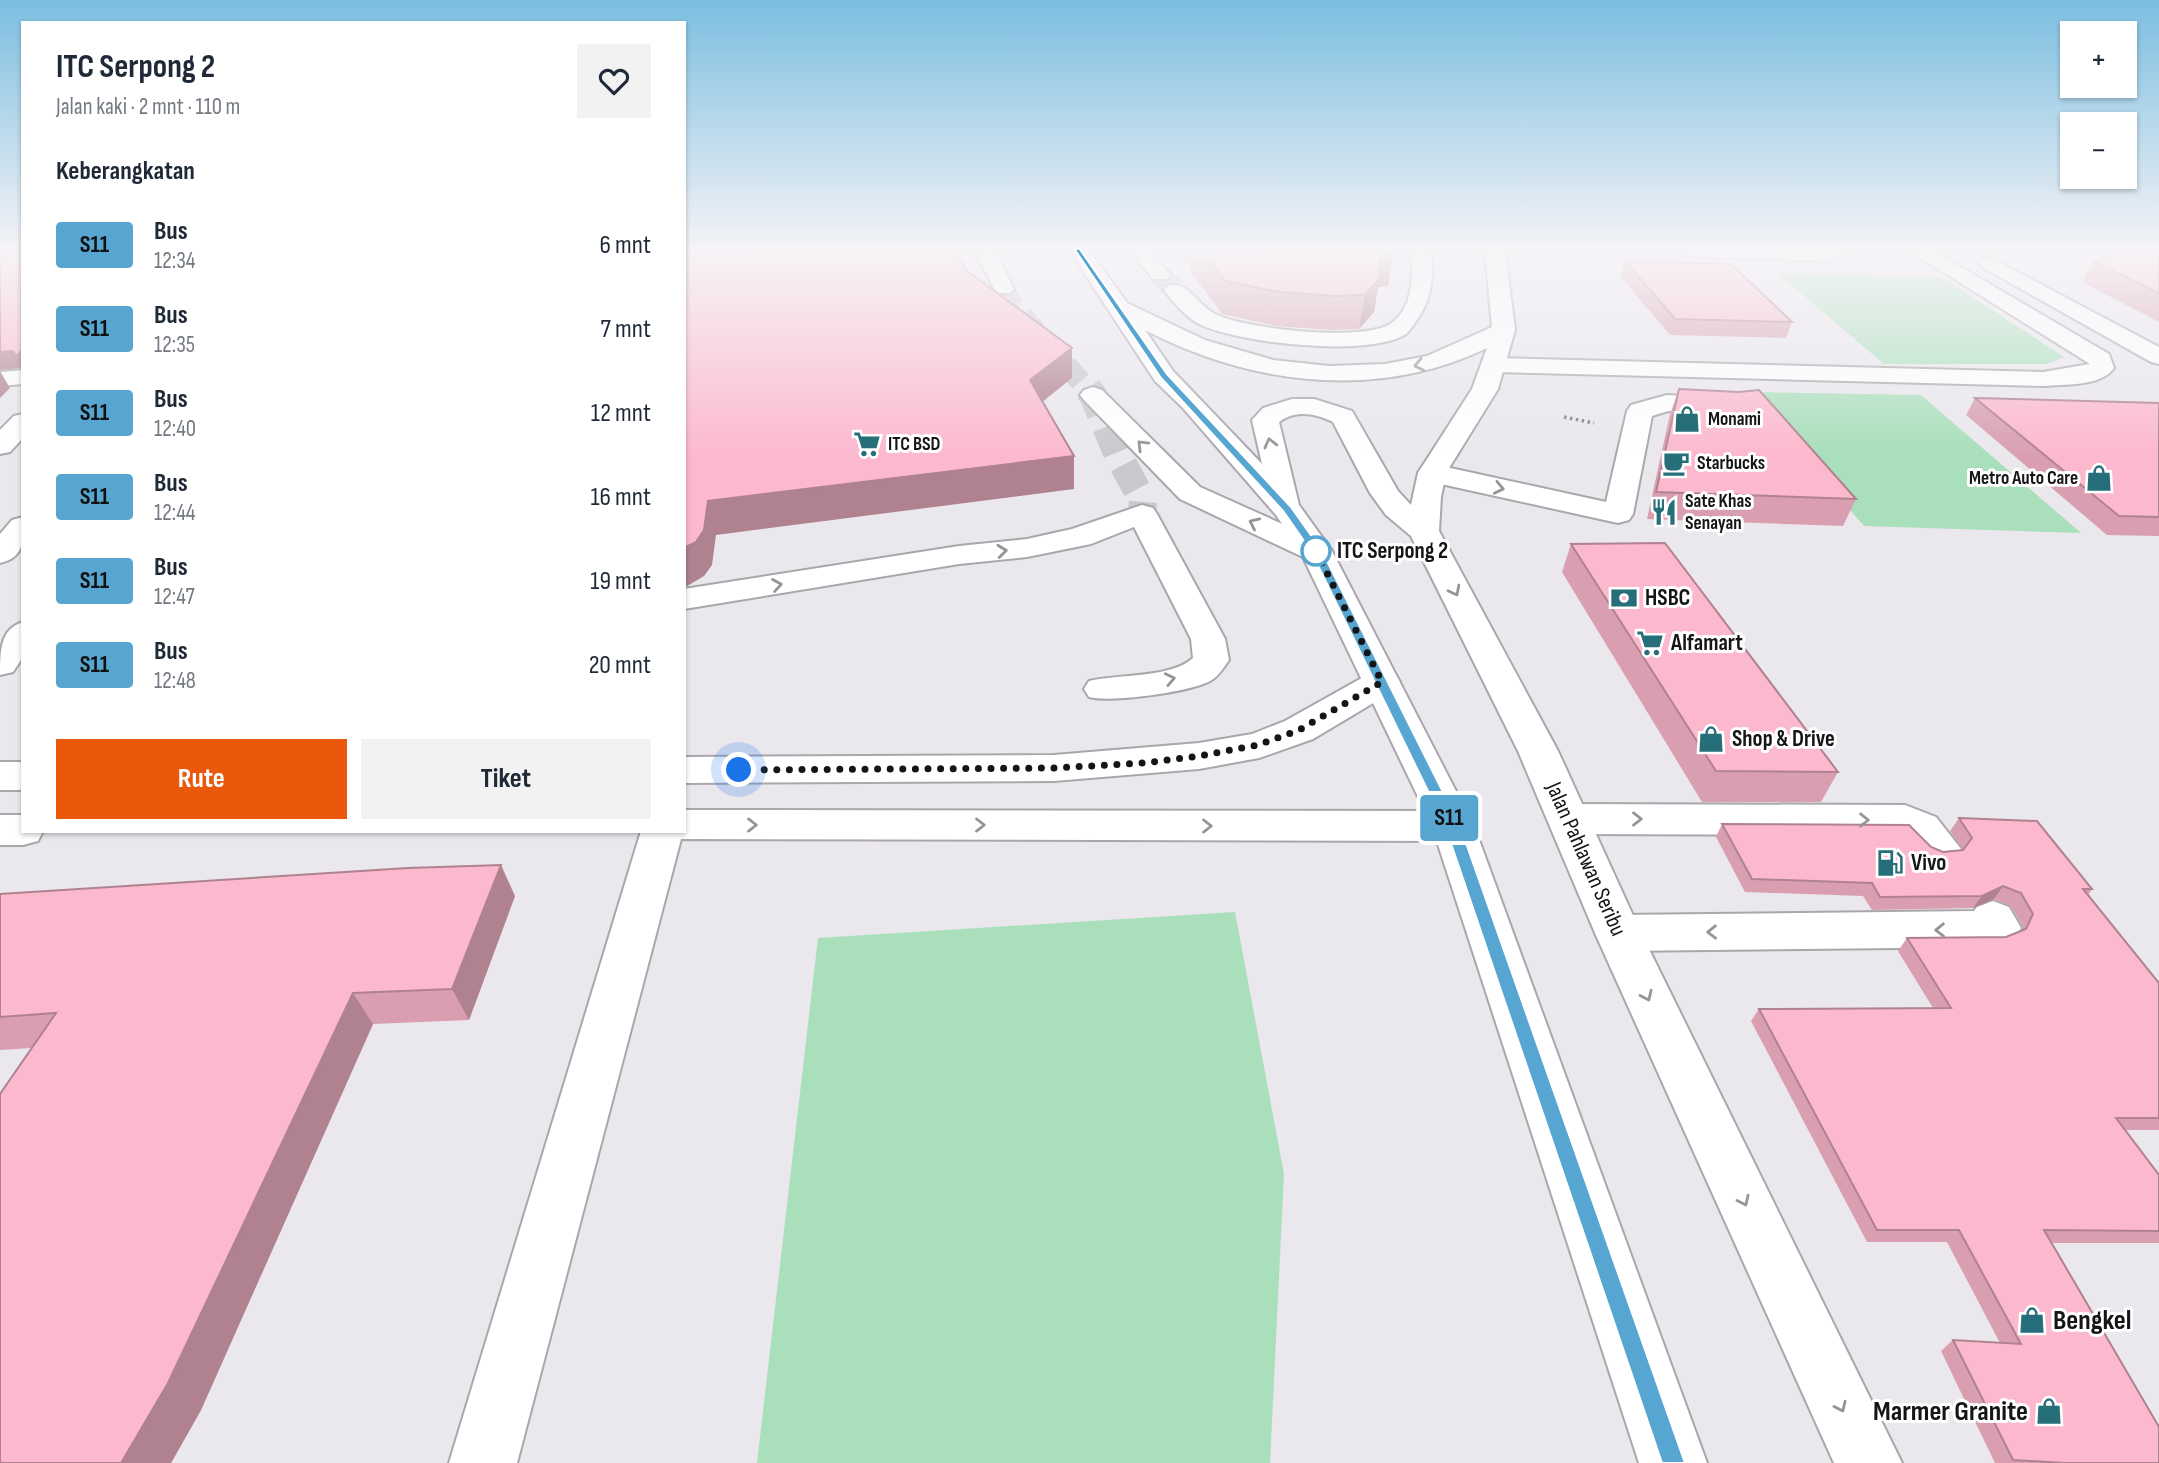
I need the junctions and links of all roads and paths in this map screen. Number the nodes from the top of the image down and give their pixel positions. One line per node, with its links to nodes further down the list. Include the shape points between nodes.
1 (1126, 318): 18 (main road, via 1164,376)
2 (1140, 318): 8 (main road, one-way to 2, via 1433,362 1397,370 1343,373 1223,355)
3 (1206, 318): 4 (main road, via 1243,332 1328,338 1398,329)
4 (1407, 318)
5 (1503, 318): 8 (main road)
6 (2033, 318): 11 (main road, via 2101,359 2102,368 2043,379)
7 (2089, 318): 9 (main road)
8 (1504, 330): 10 (main road)
9 (2159, 357)
10 (1494, 365): 11 (main road); 17 (main road, via 1471,414)
11 (1702, 370): 17 (main road, one-way to 11, via 1618,514 1640,411 1667,404 1733,410)
12 (21, 377): 13 (main road)
13 (0, 379)
14 (1093, 395): 21 (main road, one-way to 14, via 1190,493)
15 (21, 424): 16 (main road)
16 (0, 446)
17 (1433, 473): 20 (main road)
18 (1287, 509): 20 (main road, one-way to 20, via 1265,420 1275,410 1319,408 1343,417 1385,493); 21 (main road)
19 (21, 528): 22 (main road)
20 (1424, 531): 32 (main road, Jalan Pahlawan Seribu, one-way to 32)
21 (1316, 551): 26 (main road)
22 (0, 554)
23 (686, 599): 27 (main road, via 1027,548 1080,537 1143,514 1208,639 1211,660 1198,673)
24 (21, 635): 25 (main road)
25 (0, 664)
26 (1382, 682): 28 (main road, via 1299,730 1258,745 1144,763); 35 (main road)
27 (1102, 689)
28 (1054, 768): 29 (main road); 34 (main road)
29 (686, 771)
30 (0, 776): 31 (main road)
31 (21, 776)
32 (1569, 819): 39 (main road, one-way to 39, via 1905,820 1917,823); 41 (main road, Jalan Pahlawan Seribu)
33 (686, 825): 34 (main road, one-way to 34)
34 (1074, 825): 35 (main road, one-way to 35)
35 (1453, 826): 43 (main road)
36 (0, 830): 37 (main road)
37 (21, 830)
38 (662, 833): 42 (main road)
39 (1939, 849)
40 (1993, 919): 41 (main road, one-way to 41, via 1998,928)
41 (1618, 933): 44 (main road, Jalan Pahlawan Seribu, one-way to 44)
42 (483, 1463)
43 (1673, 1463)
44 (1868, 1463)

